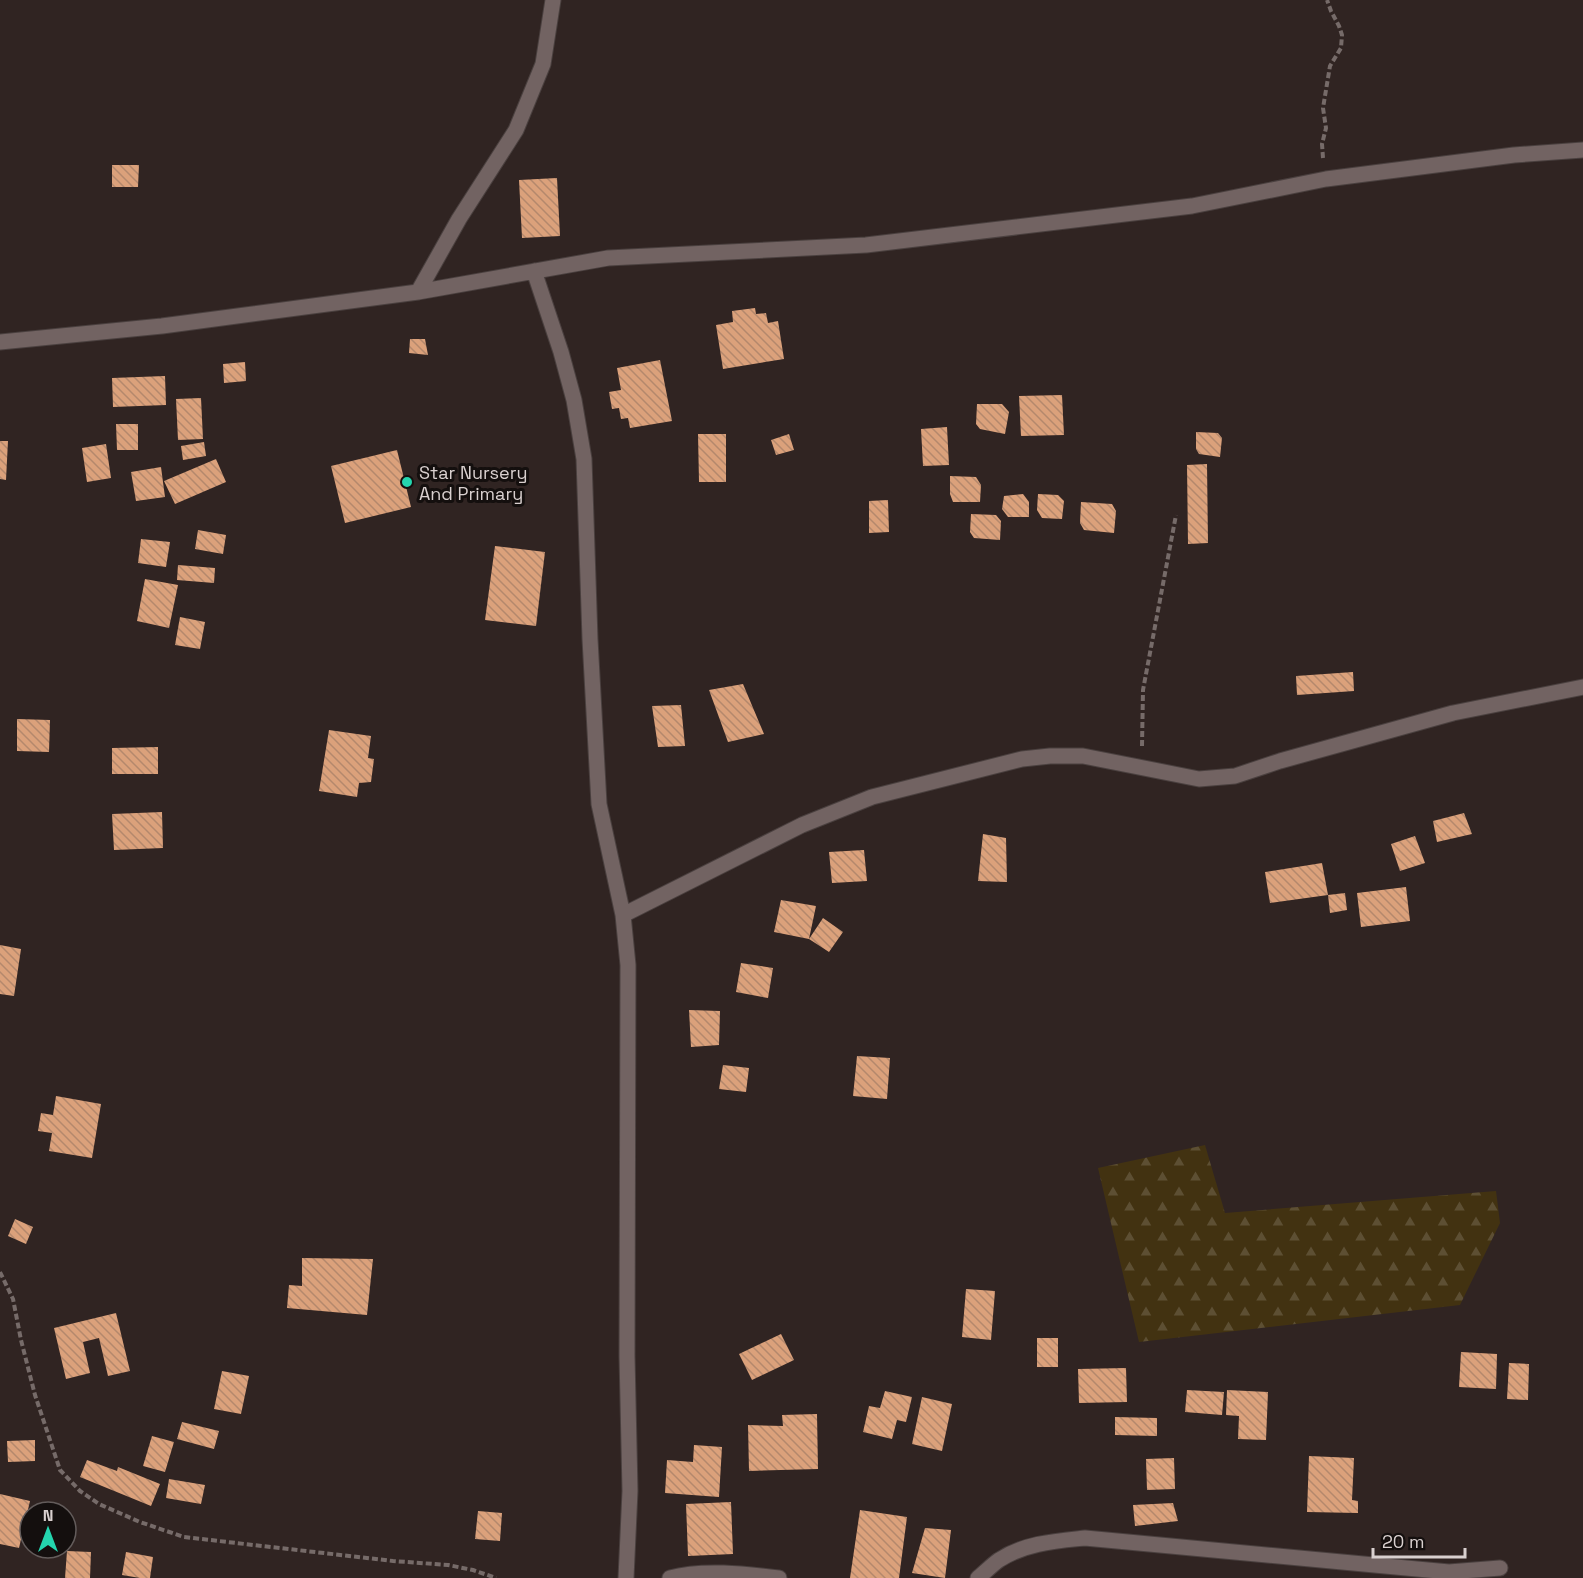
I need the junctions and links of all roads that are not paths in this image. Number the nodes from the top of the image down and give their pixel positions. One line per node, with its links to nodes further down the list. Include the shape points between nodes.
1 (553, 0): 4 (street, via 543,64 516,130)
2 (1583, 150): 3 (street, via 1326,179 1192,206 866,244 608,258)
3 (534, 271): 4 (street); 7 (street, via 574,400 584,459 599,804)
4 (418, 292): 5 (street, via 162,326)
5 (0, 342)
6 (1583, 687): 7 (street, via 1454,713 1235,776 1199,779 1083,756 1022,759 872,797 802,825)
7 (623, 915): 9 (street, via 629,1024 630,1491)
8 (1500, 1568): 12 (street, via 1449,1572 1085,1538 1047,1541 1016,1551)
9 (626, 1578)
10 (670, 1578): 11 (street, via 711,1574)
11 (779, 1578)
12 (978, 1578)

